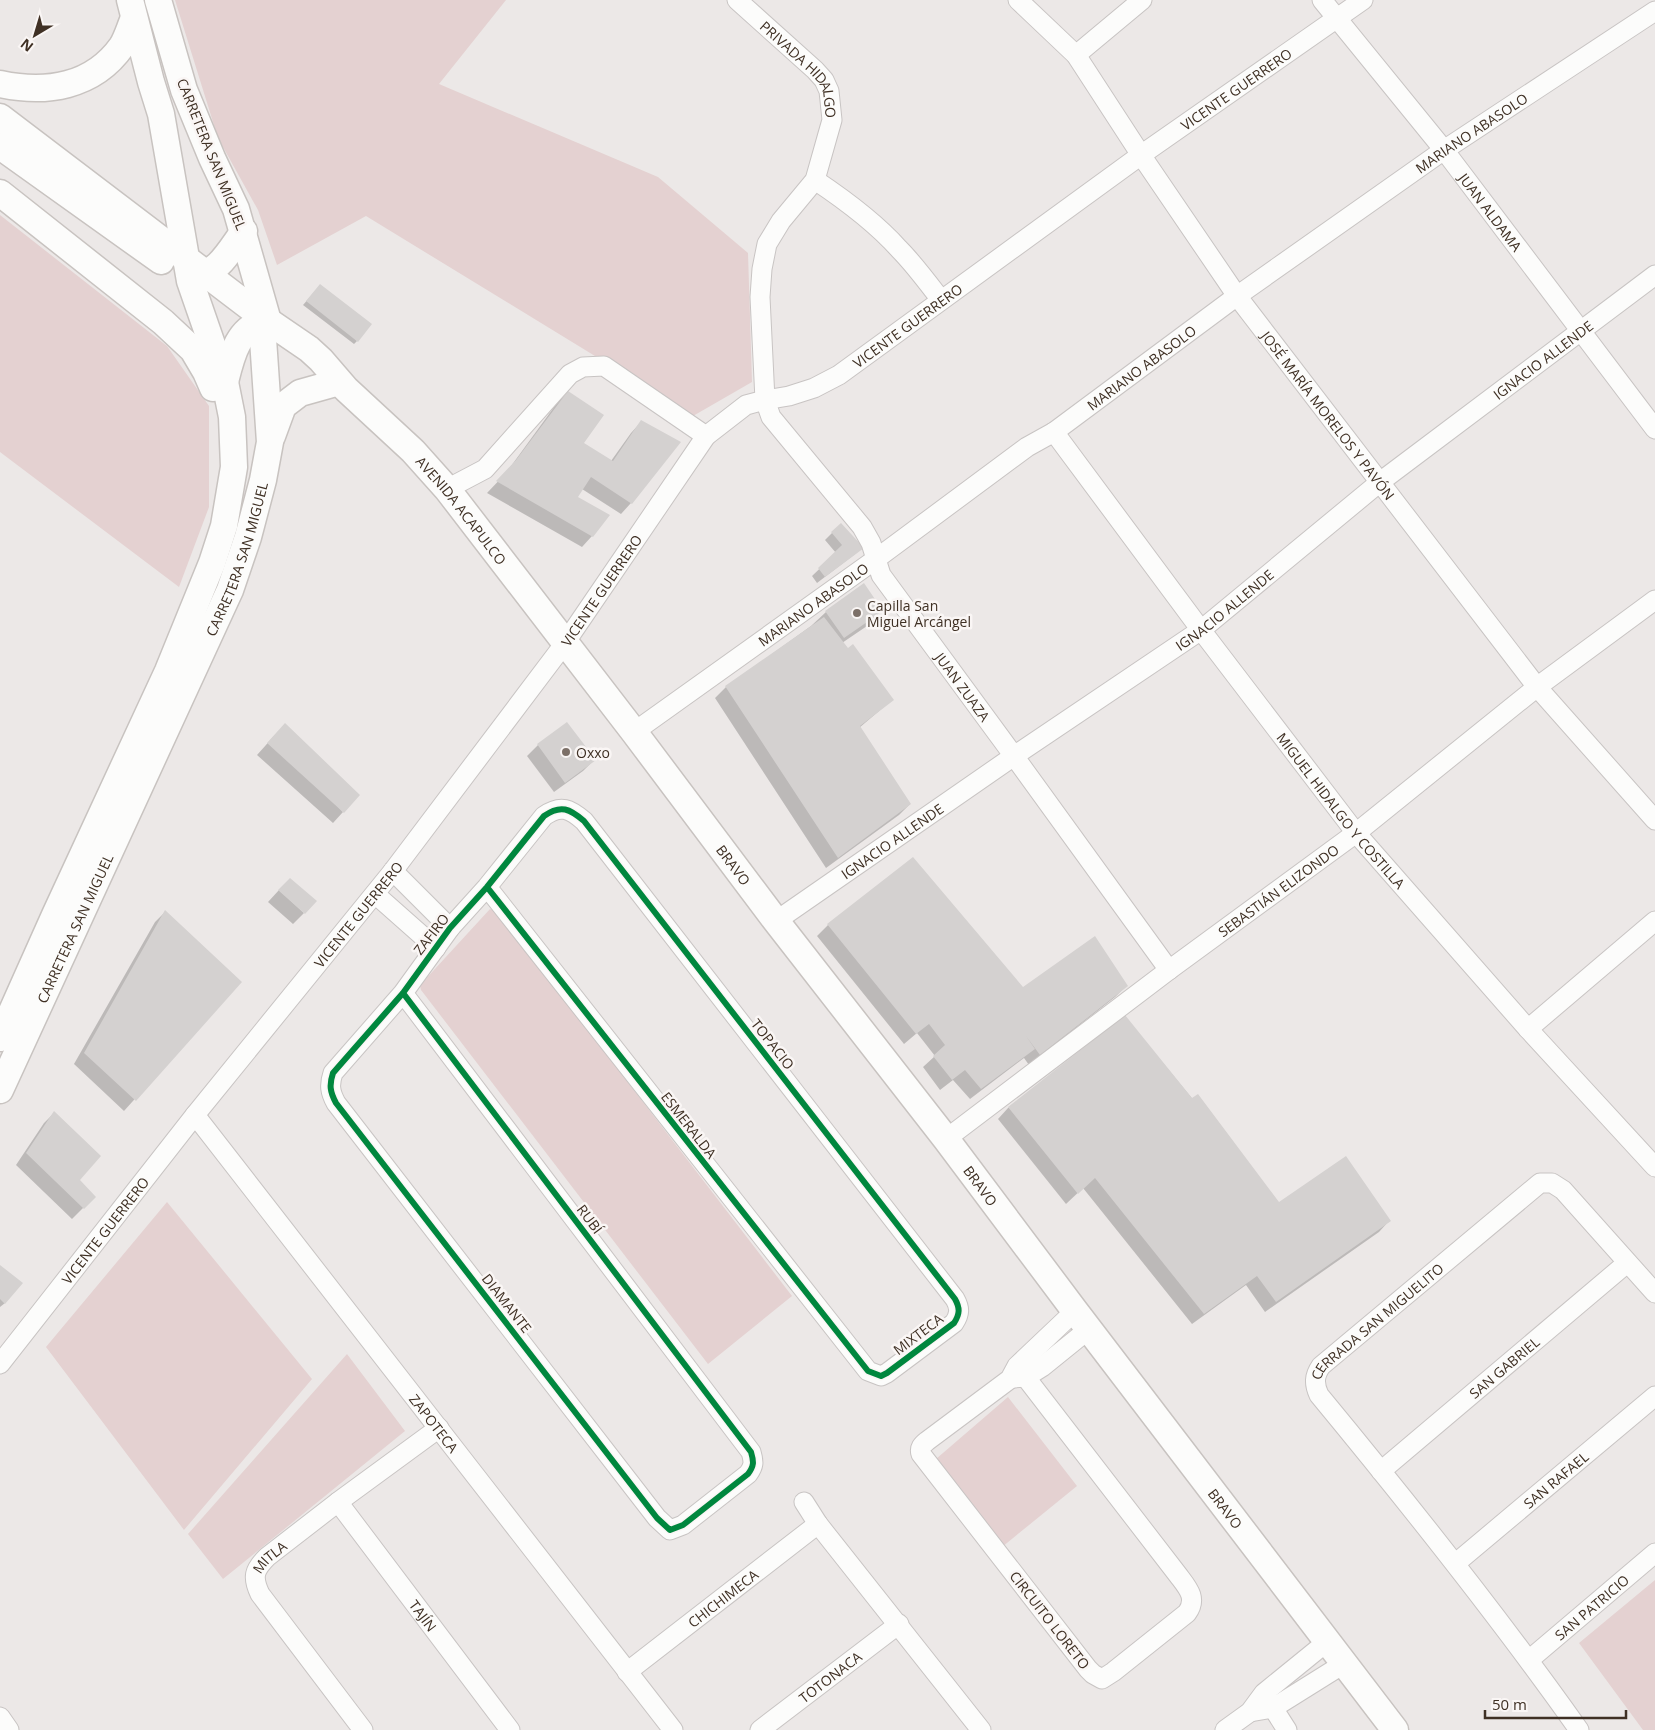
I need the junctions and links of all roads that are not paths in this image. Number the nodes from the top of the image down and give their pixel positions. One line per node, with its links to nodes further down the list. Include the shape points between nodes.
1 (158, 0): 18 (main road, CARRETERA SAN MIGUEL, via 184,90)
2 (737, 0): 16 (street, PRIVADA HIDALGO, via 815,70 829,91 832,120)
3 (1018, 0): 10 (street, JOSÉ MARÍA MORELOS Y PAVÓN)
4 (1142, 0): 10 (street)
5 (1322, 0): 9 (street, JUAN ALDAMA)
6 (1363, 0): 9 (street, VICENTE GUERRERO)
7 (132, 7): 11 (main road, via 123,44 97,72 76,82 49,88); 20 (main road, CARRETERA SAN MIGUEL, via 161,114)
8 (1655, 12): 14 (street, MARIANO ABASOLO)
9 (1337, 19): 14 (street, JUAN ALDAMA); 15 (street, VICENTE GUERRERO)
10 (1076, 56): 15 (street, JOSÉ MARÍA MORELOS Y PAVÓN)
11 (0, 84)
12 (0, 117): 20 (main road)
13 (0, 146): 20 (main road)
14 (1444, 150): 22 (street, MARIANO ABASOLO); 25 (street, JUAN ALDAMA)
15 (1141, 155): 22 (street, JOSÉ MARÍA MORELOS Y PAVÓN); 23 (street, VICENTE GUERRERO)
16 (815, 180): 23 (street, via 887,236); 29 (street, via 781,221 767,244 760,297)
17 (0, 193): 34 (main road, via 163,322 192,350 206,372 221,409)
18 (244, 231): 19 (main road, CARRETERA SAN MIGUEL); 20 (main road, via 218,266)
19 (253, 264): 24 (main road, CARRETERA SAN MIGUEL); 26 (main road, via 276,308)
20 (194, 271): 24 (main road); 27 (main road, CARRETERA SAN MIGUEL)
21 (1655, 275): 25 (street, IGNACIO ALLENDE)
22 (1237, 296): 31 (street, MARIANO ABASOLO); 35 (street, JOSÉ MARÍA MORELOS Y PAVÓN)
23 (941, 300): 29 (street, VICENTE GUERRERO, via 839,375 814,388)
24 (260, 329): 26 (main road, AVENIDA ACAPULCO); 27 (main road, via 239,341); 28 (main road, AVENIDA ACAPULCO); 33 (main road, CARRETERA SAN MIGUEL)
25 (1580, 331): 30 (street, JUAN ALDAMA); 35 (street, IGNACIO ALLENDE)
26 (309, 349): 28 (main road, AVENIDA ACAPULCO)
27 (225, 382): 34 (main road, CARRETERA SAN MIGUEL, via 232,417)
28 (339, 387): 33 (main road, via 300,393 282,406); 36 (main road, AVENIDA ACAPULCO, via 413,451)
29 (765, 400): 32 (street, VICENTE GUERRERO, via 746,405); 37 (street, JUAN ZUAZA, via 771,417 862,527)
30 (1655, 429)
31 (1054, 432): 37 (street, MARIANO ABASOLO, via 1028,447); 39 (street, MIGUEL HIDALGO Y COSTILLA)
32 (706, 436): 36 (street, via 604,366 583,367 570,374 485,469); 40 (street, VICENTE GUERRERO)
33 (270, 442): 59 (main road, CARRETERA SAN MIGUEL, via 248,537 230,590)
34 (234, 467): 57 (main road, CARRETERA SAN MIGUEL, via 224,526 168,672)
35 (1380, 482): 39 (street, IGNACIO ALLENDE); 41 (street, JOSÉ MARÍA MORELOS Y PAVÓN)
36 (447, 489): 40 (main road, AVENIDA ACAPULCO)
37 (876, 559): 42 (street, MARIANO ABASOLO); 43 (street, JUAN ZUAZA, via 881,576)
38 (1655, 600): 41 (street, SEBASTIÁN ELIZONDO)
39 (1201, 630): 43 (street, IGNACIO ALLENDE); 46 (street, MIGUEL HIDALGO Y COSTILLA)
40 (565, 643): 42 (main road, BRAVO); 47 (street, VICENTE GUERRERO)
41 (1537, 687): 45 (street, JOSÉ MARÍA MORELOS Y PAVÓN); 46 (street, SEBASTIÁN ELIZONDO)
42 (634, 732): 50 (main road, BRAVO)
43 (1014, 756): 50 (street, IGNACIO ALLENDE); 54 (street, JUAN ZUAZA)
44 (565, 809): 48 (street, ZAFIRO, via 554,809 544,816); 65 (street, TOPACIO, via 584,821)
45 (1655, 820)
46 (1356, 833): 54 (street, SEBASTIÁN ELIZONDO); 56 (street, MIGUEL HIDALGO Y COSTILLA)
47 (393, 871): 49 (street, VICENTE GUERRERO); 52 (street)
48 (487, 887): 52 (street, ZAFIRO); 69 (street, ESMERALDA, via 861,1364)
49 (375, 894): 53 (street); 60 (street, VICENTE GUERRERO)
50 (776, 921): 61 (main road, BRAVO)
51 (1655, 921): 56 (street)
52 (450, 928): 53 (street, ZAFIRO)
53 (436, 948): 55 (street, ZAFIRO)
54 (1169, 970): 61 (street, SEBASTIÁN ELIZONDO)
55 (403, 993): 58 (street, ZAFIRO, via 333,1073); 76 (street, RUBÍ, via 751,1452 752,1468 743,1478 683,1525)
56 (1528, 1029): 62 (street, MIGUEL HIDALGO Y COSTILLA)
57 (0, 1038)
58 (330, 1088): 76 (street, DIAMANTE, via 339,1107 657,1518)
59 (0, 1090)
60 (195, 1115): 67 (street, VICENTE GUERRERO); 71 (street, ZAPOTECA)
61 (946, 1139): 66 (main road, BRAVO)
62 (1655, 1167)
63 (1627, 1263): 64 (street, CERRADA SAN MIGUELITO); 72 (street, SAN GABRIEL); 72 (street, CERRADA SAN MIGUELITO, via 1564,1190 1552,1183 1540,1183 1329,1360 1317,1373 1315,1386 1319,1395)
64 (1655, 1293)
65 (955, 1299): 69 (street, MIXTECA, via 959,1312 954,1323 887,1373)
66 (1082, 1320): 68 (street); 80 (main road, BRAVO)
67 (0, 1364)
68 (1018, 1374): 68 (street, CIRCUITO LORETO, via 1192,1595 1187,1613 1102,1678 1088,1669 921,1454 920,1448 927,1441)
69 (875, 1375)
70 (1655, 1396): 78 (street, SAN RAFAEL)
71 (439, 1428): 73 (street, MITLA); 83 (street, ZAPOTECA)
72 (1381, 1471): 78 (street, CERRADA SAN MIGUELITO)
73 (338, 1502): 88 (street, MITLA, via 263,1561 255,1575 260,1594); 89 (street, TAJÍN)
74 (804, 1502): 75 (street)
75 (818, 1524): 79 (street); 83 (street, CHICHIMECA)
76 (670, 1530)
77 (1655, 1553): 81 (street, SAN PATRICIO)
78 (1456, 1563): 81 (street, CERRADA SAN MIGUELITO)
79 (899, 1624): 86 (street); 91 (street, TOTONACA)
80 (1328, 1641): 82 (main road, BRAVO); 84 (street)
81 (1529, 1660): 95 (street, CERRADA SAN MIGUELITO)
82 (1345, 1662): 84 (street); 94 (main road, BRAVO)
83 (627, 1672): 90 (street, ZAPOTECA)
84 (1268, 1700): 92 (street); 93 (street)
85 (0, 1718): 87 (street)
86 (975, 1728)
87 (10, 1730)
88 (363, 1730)
89 (510, 1730)
90 (673, 1730)
91 (760, 1730)
92 (1225, 1730)
93 (1287, 1730)
94 (1395, 1730)
95 (1579, 1730)

